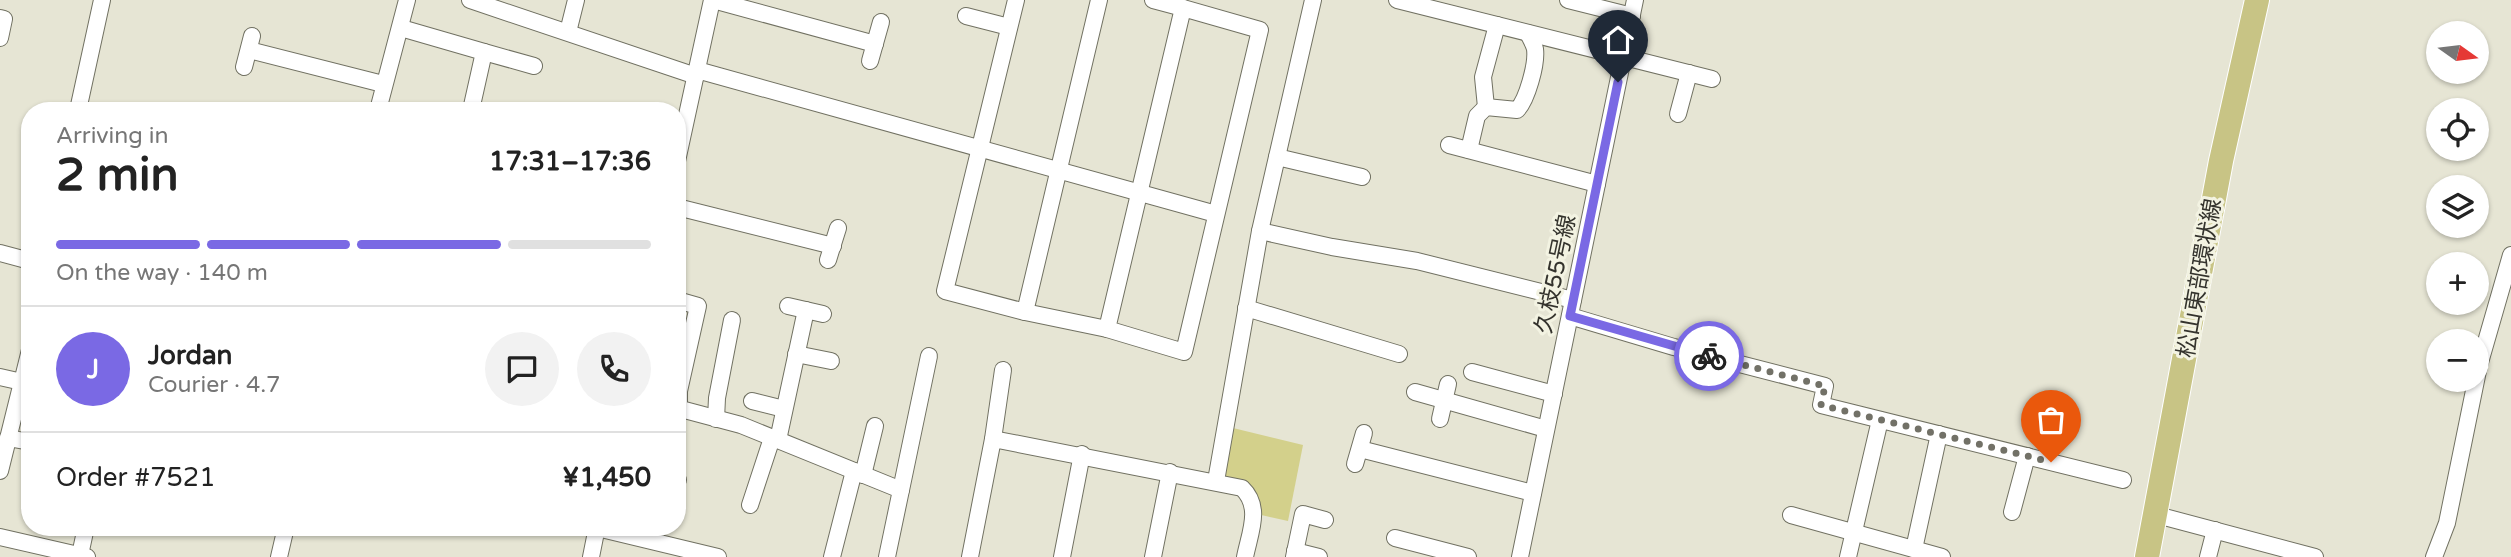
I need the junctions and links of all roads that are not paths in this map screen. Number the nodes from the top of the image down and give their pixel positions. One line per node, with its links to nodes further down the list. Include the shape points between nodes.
1 (102, 0): 36 (street)
2 (407, 0): 22 (street)
3 (470, 0): 14 (street)
4 (576, 0): 23 (street)
5 (713, 0): 26 (street); 32 (street)
6 (1016, 0): 21 (street)
7 (1099, 0): 46 (street)
8 (1153, 0): 15 (street)
9 (1313, 0): 45 (street)
10 (1397, 0): 13 (street)
11 (1568, 0): 16 (street)
12 (2257, 0): 104 (main road, 松山東部環状線, via 2218,173)
13 (1417, 2): 20 (street)
14 (491, 3): 23 (street)
15 (1183, 8): 49 (street); 51 (street, via 1261,30)
16 (1633, 8): 28 (street, 久枝55号線)
17 (966, 16): 21 (street)
18 (0, 18): 25 (street, via 5,19)
19 (881, 22): 26 (street)
20 (1497, 25): 24 (street); 39 (street, via 1483,77)
21 (1009, 27): 43 (street)
22 (401, 28): 27 (street); 35 (street)
23 (568, 32): 32 (street)
24 (1528, 33): 28 (street); 39 (street, via 1535,48 1523,104 1517,110)
25 (0, 38)
26 (875, 44): 29 (street)
27 (484, 52): 30 (street); 38 (street)
28 (1623, 57): 33 (street); 48 (street, 久枝55号線)
29 (870, 61)
30 (534, 66)
31 (244, 67): 35 (street, via 251,43)
32 (696, 73): 41 (street); 43 (street)
33 (1689, 73): 34 (street); 40 (street)
34 (1713, 79)
35 (383, 83): 37 (street)
36 (80, 102)
37 (379, 102)
38 (473, 102)
39 (1486, 107): 44 (street, via 1477,116)
40 (1678, 114)
41 (686, 119)
42 (1449, 145): 44 (street)
43 (978, 146): 46 (street); 62 (street, via 945,291)
44 (1469, 150): 48 (street)
45 (1277, 157): 47 (street); 53 (street)
46 (1060, 170): 49 (street); 62 (street)
47 (1362, 177)
48 (1597, 184): 57 (street, 久枝55号線)
49 (1138, 192): 51 (street); 66 (street)
50 (686, 210): 52 (street, via 830,253)
51 (1216, 214): 66 (street, via 1184,352)
52 (838, 228)
53 (1260, 231): 57 (street, via 1417,261); 60 (street)
54 (0, 253): 56 (street)
55 (2511, 255): 136 (street, via 2479,366 2446,523)
56 (21, 259)
57 (1573, 300): 64 (street, 久枝55号線)
58 (686, 303): 70 (street, via 698,306)
59 (788, 306): 61 (street)
60 (1246, 308): 68 (street); 99 (street)
61 (806, 310): 63 (street); 67 (street)
62 (1025, 312): 66 (street)
63 (822, 314)
64 (1570, 316): 79 (street, 久枝55号線); 85 (street, via 1825,386 1821,405)
65 (732, 320): 83 (street)
66 (1107, 329)
67 (796, 354): 71 (street); 81 (street)
68 (1399, 354)
69 (929, 356): 100 (street)
70 (686, 360)
71 (831, 361)
72 (1003, 370): 90 (street)
73 (1472, 372): 79 (street)
74 (0, 377): 75 (street)
75 (21, 382)
76 (21, 386): 91 (street)
77 (1415, 392): 78 (street)
78 (1446, 392): 84 (street); 87 (street)
79 (1554, 394): 87 (street, 久枝55号線)
80 (752, 401): 81 (street)
81 (784, 409): 89 (street)
82 (686, 410): 83 (street)
83 (716, 419): 89 (street)
84 (1440, 419)
85 (1880, 420): 88 (street); 108 (street)
86 (875, 426): 97 (street)
87 (1546, 429): 101 (street, 久枝55号線)
88 (1939, 434): 94 (street); 115 (street)
89 (775, 439): 97 (street); 102 (street)
90 (993, 439): 93 (street); 124 (street)
91 (4, 445): 95 (street)
92 (1360, 449): 101 (street, via 1429,458)
93 (1082, 454): 96 (street); 125 (street)
94 (2027, 456): 98 (street); 103 (street)
95 (0, 471)
96 (1170, 472): 99 (street); 126 (street)
97 (859, 473): 100 (street); 122 (street)
98 (2123, 480)
99 (1216, 481): 127 (street, via 1242,488 1251,496 1254,508)
100 (901, 490): 123 (street)
101 (1533, 493): 130 (street, 久枝55号線)
102 (750, 505)
103 (2012, 512)
104 (2157, 514): 107 (street); 133 (main road, 松山東部環状線)
105 (1791, 515): 108 (street)
106 (1325, 520): 117 (street, via 1303,514)
107 (2215, 530): 116 (street); 134 (street)
108 (1853, 532): 115 (street); 131 (street)
109 (82, 536): 118 (street)
110 (284, 536): 119 (street)
111 (594, 536): 120 (street)
112 (633, 536): 121 (street)
113 (0, 537): 118 (street)
114 (1395, 538): 129 (street)
115 (1914, 549): 132 (street)
116 (2255, 549): 135 (street)
117 (1294, 554): 128 (street)
118 (73, 555)
119 (279, 557)
120 (590, 557)
121 (718, 557)
122 (832, 557)
123 (887, 557)
124 (970, 557)
125 (1062, 557)
126 (1153, 557)
127 (1245, 557)
128 (1319, 557)
129 (1468, 557)
130 (1520, 557)
131 (1847, 557)
132 (1942, 557)
133 (2147, 557)
134 (2208, 557)
135 (2315, 557)
136 (2434, 557)

